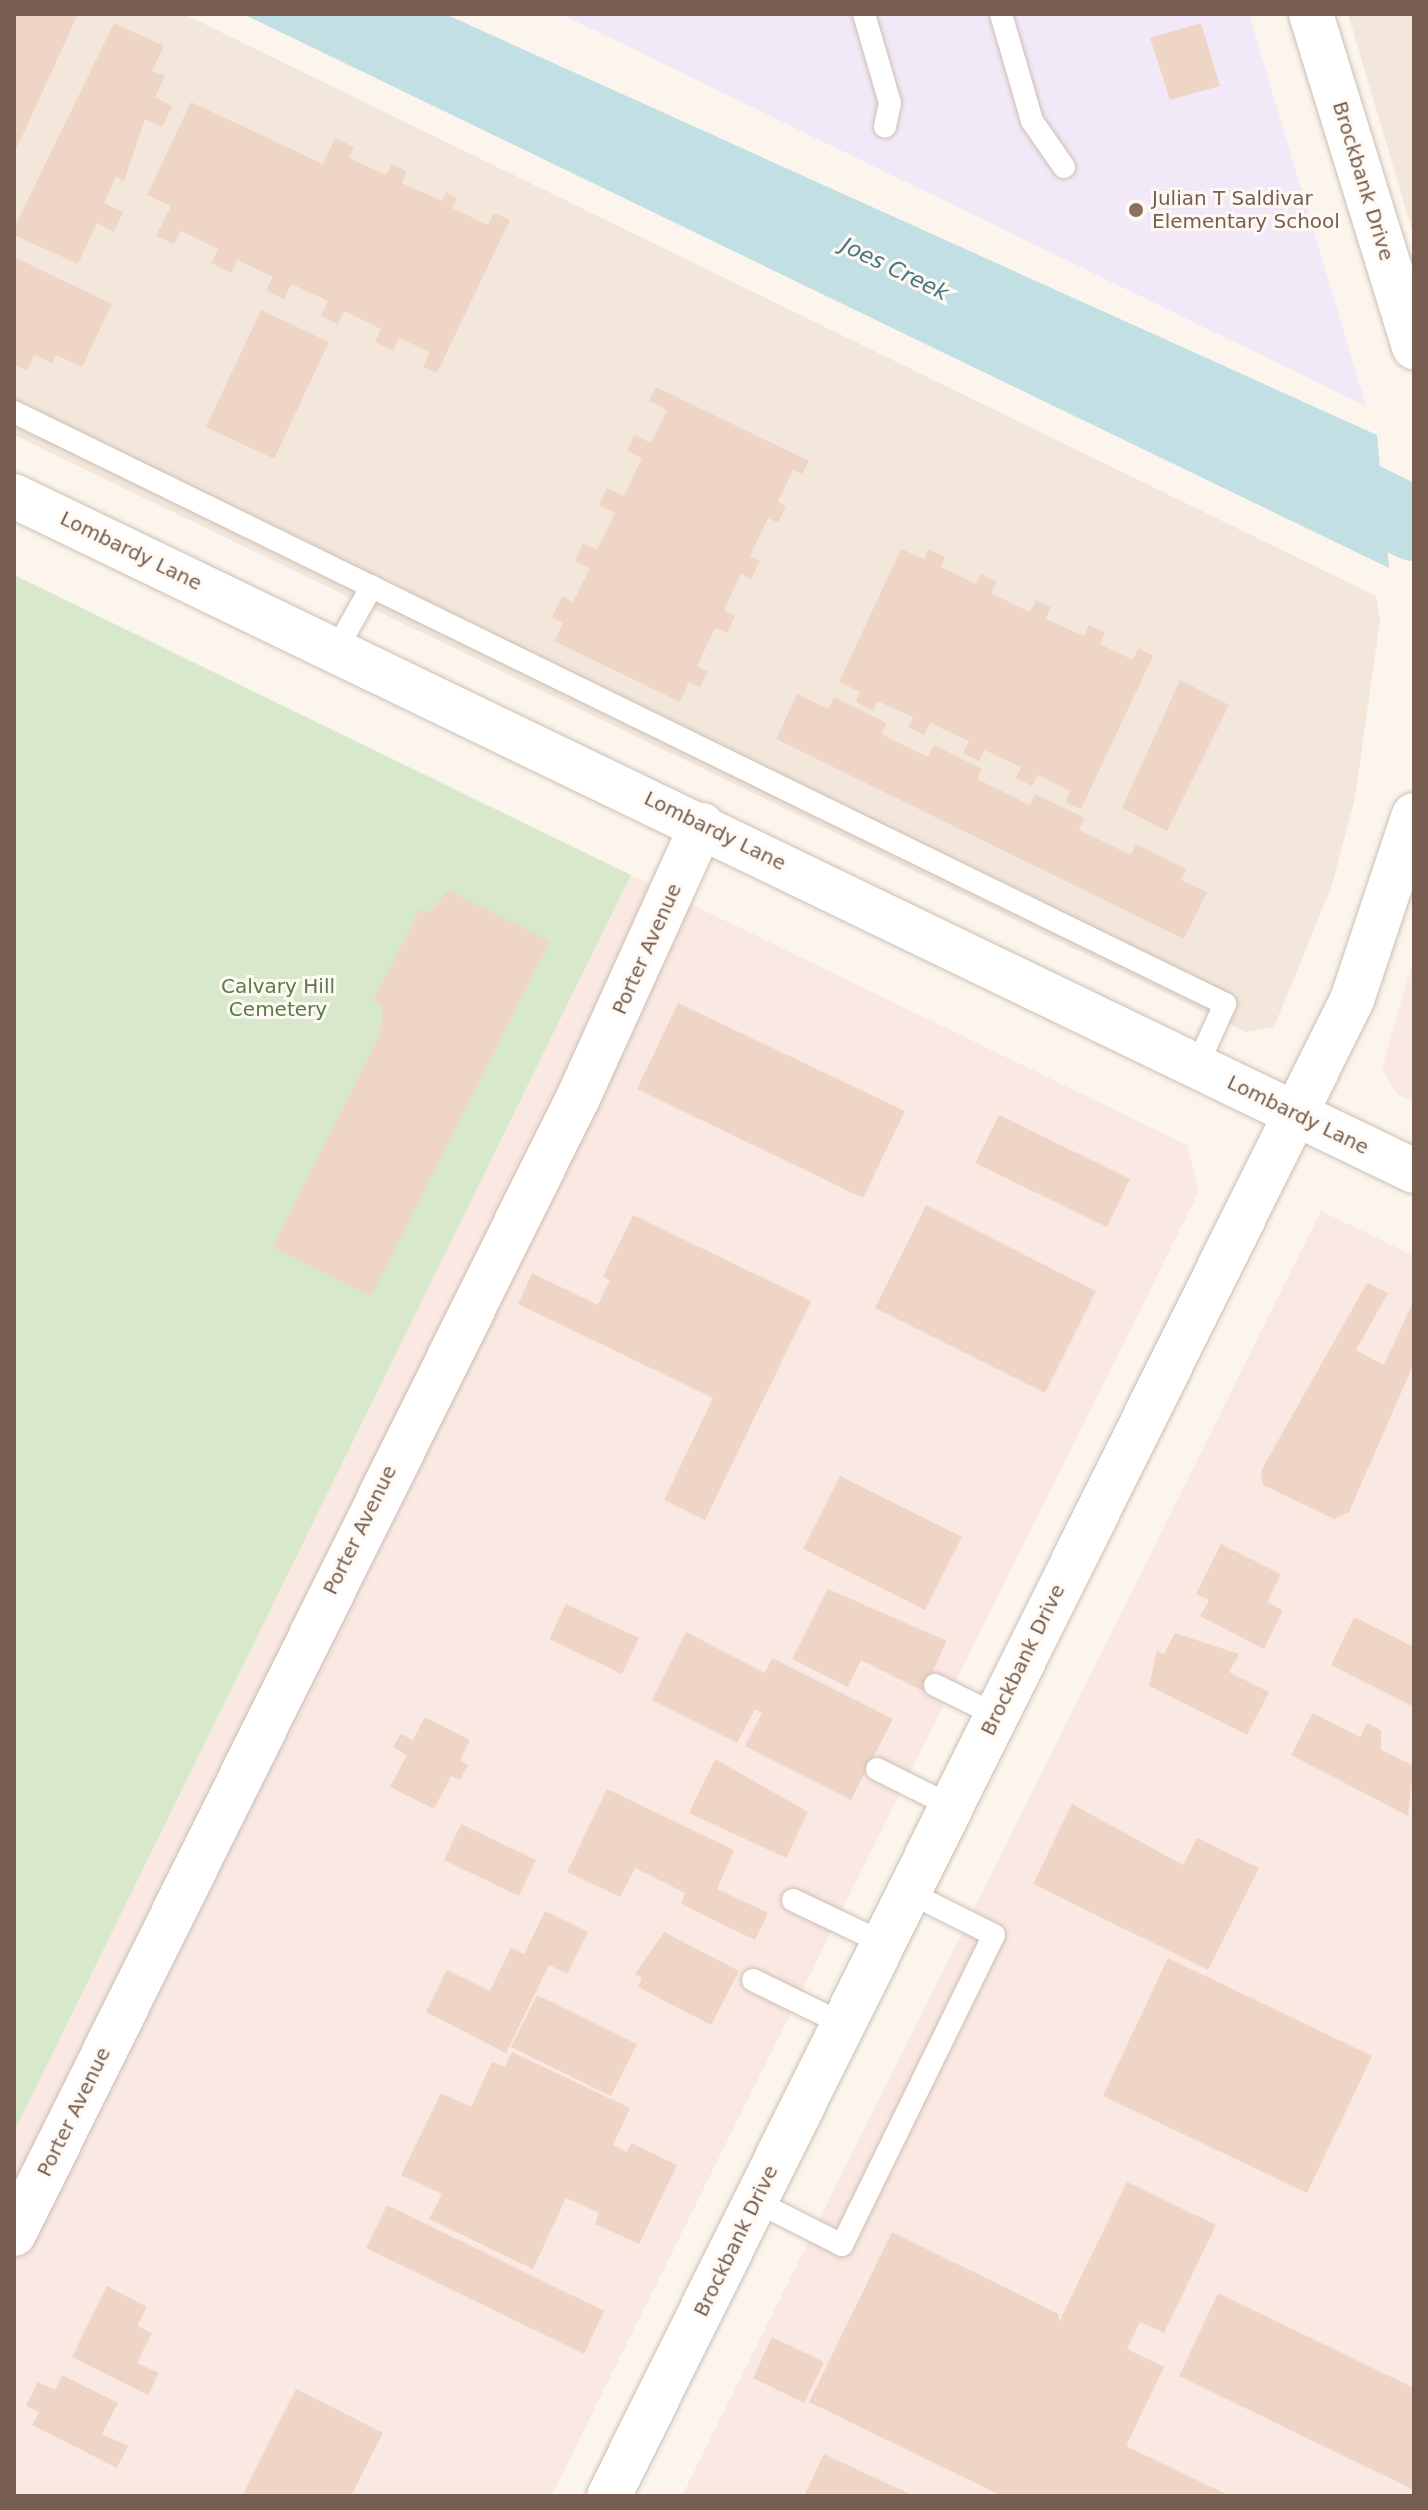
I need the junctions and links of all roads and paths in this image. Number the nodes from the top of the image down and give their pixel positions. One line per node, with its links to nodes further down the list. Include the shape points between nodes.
1 (864, 14): 4 (lane, via 890,103)
2 (1001, 14): 5 (lane, via 1032,121)
3 (1311, 14): 6 (street, Brockbank Drive)
4 (885, 126)
5 (1064, 167)
6 (1414, 347)
7 (14, 412): 9 (lane)
8 (14, 496): 10 (street, Lombardy Lane)
9 (372, 586): 10 (lane); 13 (lane, via 1225,1004)
10 (336, 650): 12 (street, Lombardy Lane)
11 (1414, 815): 14 (street, Brockbank Drive, via 1352,1000)
12 (702, 825): 13 (street, Lombardy Lane); 26 (street, Porter Avenue, via 578,1098)
13 (1197, 1066): 14 (street, Lombardy Lane)
14 (1294, 1113): 15 (street, Lombardy Lane); 17 (street, Brockbank Drive)
15 (1414, 1171)
16 (935, 1685): 17 (lane)
17 (996, 1715): 19 (street, Brockbank Drive)
18 (877, 1769): 19 (lane)
19 (951, 1806): 20 (street, Brockbank Drive)
20 (908, 1892): 22 (street, Brockbank Drive); 25 (lane, via 994,1935 842,2245)
21 (793, 1900): 22 (lane)
22 (883, 1943): 24 (street, Brockbank Drive)
23 (753, 1980): 24 (lane)
24 (843, 2024): 25 (street, Brockbank Drive)
25 (755, 2201): 27 (street, Brockbank Drive)
26 (14, 2234)
27 (609, 2496)

